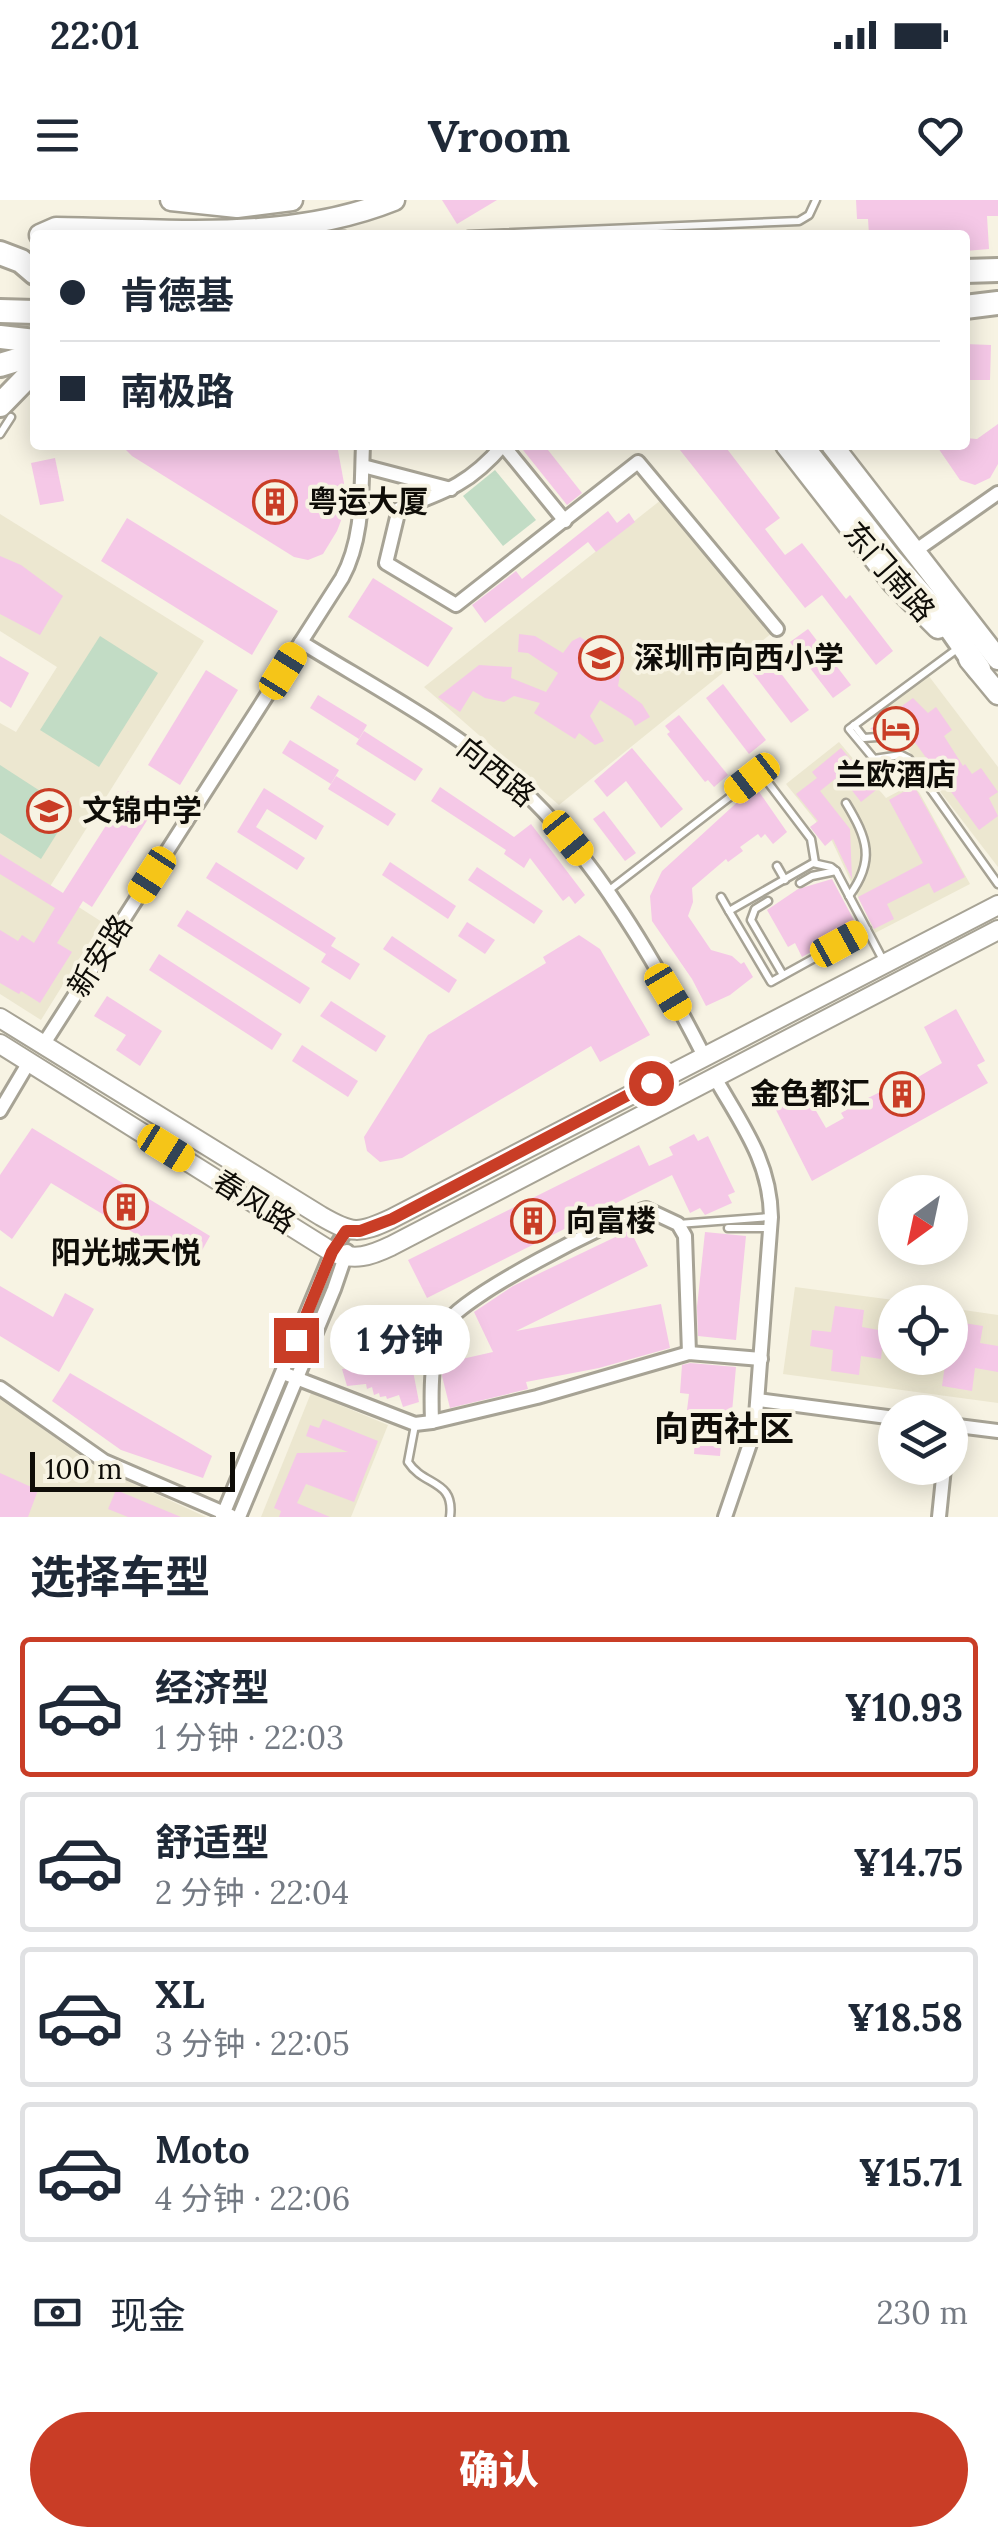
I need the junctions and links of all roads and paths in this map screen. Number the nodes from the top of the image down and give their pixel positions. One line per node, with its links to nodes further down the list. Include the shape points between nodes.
1 (171, 200): 2 (main road, via 237,207)
2 (292, 200)
3 (394, 200): 6 (main road, via 320,223)
4 (816, 200): 7 (lane, via 799,221)
5 (51, 230): 6 (main road)
6 (249, 230)
7 (586, 230)
8 (998, 260): 9 (street)
9 (970, 262)
10 (998, 270): 11 (highway)
11 (970, 271)
12 (998, 290): 13 (highway)
13 (970, 291)
14 (998, 301): 15 (highway)
15 (970, 304)
16 (0, 311): 17 (highway)
17 (30, 312)
18 (0, 329): 19 (highway)
19 (30, 329)
20 (0, 337): 21 (highway)
21 (30, 342)
22 (30, 347): 23 (highway)
23 (4, 368)
24 (30, 376): 25 (highway)
25 (6, 411): 26 (lane)
26 (0, 434)
27 (364, 450): 33 (street, 新安路)
28 (499, 450): 34 (street, via 482,470)
29 (507, 450): 36 (street)
30 (790, 450): 40 (main road, 东门南路, via 894,584)
31 (805, 450): 41 (highway, via 891,560)
32 (836, 450): 37 (main road, 东门南路)
33 (362, 466): 34 (street); 39 (street, 新安路, via 350,563)
34 (450, 489): 36 (street, via 399,510 386,562 456,605)
35 (998, 493): 37 (street)
36 (565, 521): 38 (street, via 638,462)
37 (914, 550): 41 (main road, 东门南路)
38 (777, 629)
39 (302, 642): 52 (street, 向西路, via 470,748 516,785); 64 (street, 新安路)
40 (958, 648): 41 (main road, 东门南路); 43 (lane)
41 (989, 664): 42 (main road, 东门南路)
42 (998, 694)
43 (854, 726): 44 (lane, via 864,738); 51 (lane, via 849,729 874,759 909,759)
44 (876, 737)
45 (846, 803): 53 (lane, via 866,840 864,870)
46 (815, 862): 48 (lane); 49 (lane); 52 (lane, via 811,839 757,776)
47 (777, 866): 49 (lane)
48 (836, 871): 50 (lane); 53 (lane)
49 (785, 880): 57 (lane)
50 (800, 883)
51 (998, 884)
52 (608, 892): 65 (street, 向西路)
53 (849, 896): 58 (lane)
54 (721, 897): 57 (lane)
55 (768, 902): 61 (lane, via 751,920)
56 (998, 905): 60 (street)
57 (730, 912): 61 (lane, via 771,982)
58 (867, 929): 60 (lane); 61 (lane)
59 (998, 930): 67 (street)
60 (886, 964): 65 (street)
61 (782, 976)
62 (0, 1018): 64 (street, 春风路)
63 (0, 1044): 66 (street, 春风路)
64 (43, 1044): 72 (street, 春风路)
65 (704, 1056): 72 (street, via 392,1219)
66 (29, 1062): 68 (street); 73 (street, 春风路)
67 (714, 1076): 69 (street, via 761,1158); 73 (street, via 391,1246 361,1258)
68 (0, 1110)
69 (771, 1222): 70 (lane); 71 (lane); 75 (street)
70 (678, 1224): 74 (street, via 685,1236); 81 (street, via 646,1209 629,1215 465,1304 438,1346)
71 (728, 1228)
72 (346, 1231): 73 (street)
73 (340, 1255): 76 (street); 77 (street)
74 (689, 1353): 75 (street); 81 (street)
75 (762, 1359): 79 (street)
76 (282, 1372): 77 (street); 86 (street)
77 (297, 1378): 82 (street); 86 (street)
78 (0, 1388): 86 (street, via 104,1461)
79 (758, 1400): 80 (street); 88 (street, via 751,1445)
80 (878, 1416)
81 (432, 1422): 82 (street)
82 (416, 1424): 87 (lane, via 408,1462 450,1496)
83 (968, 1428): 84 (street)
84 (998, 1431)
85 (942, 1485): 89 (street)
86 (230, 1516)
87 (450, 1517)
88 (724, 1517)
89 (939, 1517)

